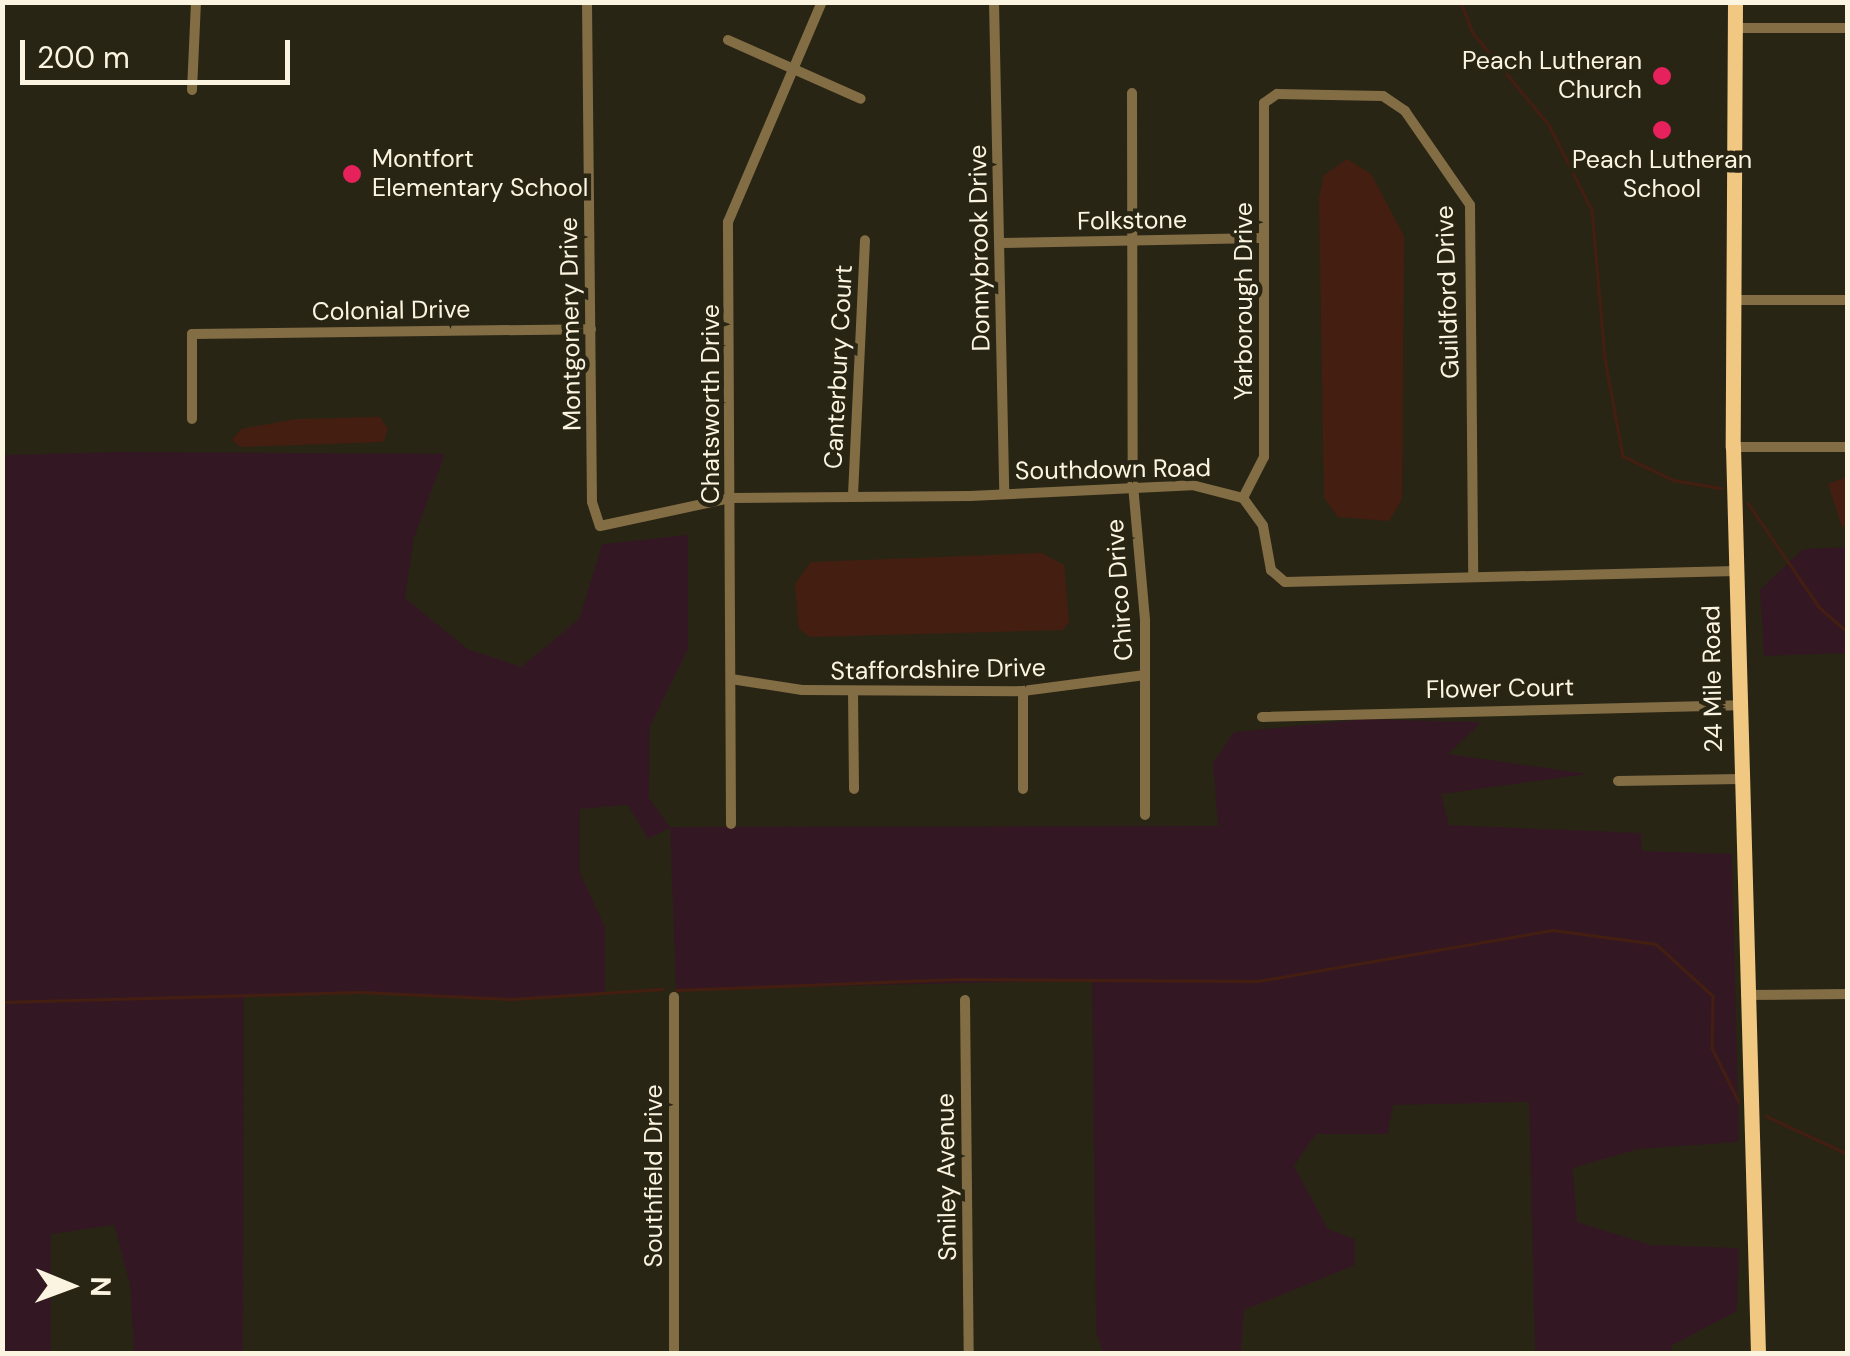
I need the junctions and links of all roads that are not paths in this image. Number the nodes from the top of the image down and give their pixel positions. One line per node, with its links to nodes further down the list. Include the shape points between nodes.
1 (196, 2): 10 (street)
2 (586, 2): 20 (street, Montgomery Drive)
3 (822, 2): 9 (street, Chatsworth Drive)
4 (994, 2): 17 (street, Donnybrook Drive)
5 (1735, 2): 6 (street, 24 Mile Road)
6 (1735, 28): 7 (street); 18 (street, 24 Mile Road)
7 (1848, 28)
8 (728, 40): 9 (street)
9 (792, 68): 13 (street); 27 (street, Chatsworth Drive, via 728,222)
10 (192, 90)
11 (1132, 93): 16 (street, Chirco Drive)
12 (1266, 99): 14 (street, Yarborough Drive); 31 (street, Guildford Drive, via 1390,99 1465,192 1471,214)
13 (862, 100)
14 (1263, 238): 16 (street, Folkstone); 28 (street, Yarborough Drive, via 1264,458)
15 (866, 240): 26 (street, Canterbury Court)
16 (1129, 242): 17 (street, Folkstone); 24 (street, Chirco Drive)
17 (1001, 243): 25 (street, Donnybrook Drive)
18 (1733, 300): 19 (street); 22 (street, 24 Mile Road)
19 (1848, 300)
20 (591, 329): 21 (street, Colonial Drive, via 192,334); 29 (street, Montgomery Drive)
21 (192, 419)
22 (1734, 447): 23 (street); 30 (street, 24 Mile Road)
23 (1848, 447)
24 (1133, 485): 25 (street, Southdown Road); 28 (street, Southdown Road, via 1208,486); 32 (street, Chirco Drive)
25 (1004, 492): 26 (street, Southdown Road)
26 (853, 495): 27 (street, Southdown Road)
27 (731, 498): 29 (street, Southdown Road, via 614,526); 33 (street, Chatsworth Drive)
28 (1244, 498): 31 (street, Southdown Road, via 1263,526 1268,563 1279,580)
29 (596, 524)
30 (1736, 571): 31 (street, Southdown Road); 36 (street, 24 Mile Road)
31 (1472, 577)
32 (1146, 675): 34 (street, Staffordshire Drive); 42 (street, Chirco Drive)
33 (730, 679): 35 (street, Staffordshire Drive); 43 (street, Chatsworth Drive)
34 (1023, 691): 35 (street, Staffordshire Drive); 41 (street)
35 (853, 692): 40 (street)
36 (1739, 706): 37 (street, Flower Court); 38 (street, 24 Mile Road)
37 (1262, 717)
38 (1740, 779): 39 (street); 45 (street, 24 Mile Road)
39 (1618, 781)
40 (854, 788)
41 (1023, 789)
42 (1145, 815)
43 (731, 824)
44 (1848, 994): 45 (street)
45 (1745, 995): 50 (street, 24 Mile Road)
46 (674, 998): 48 (street, Southfield Drive)
47 (965, 1000): 49 (street, Smiley Avenue)
48 (674, 1354)
49 (969, 1354)
50 (1758, 1354)

